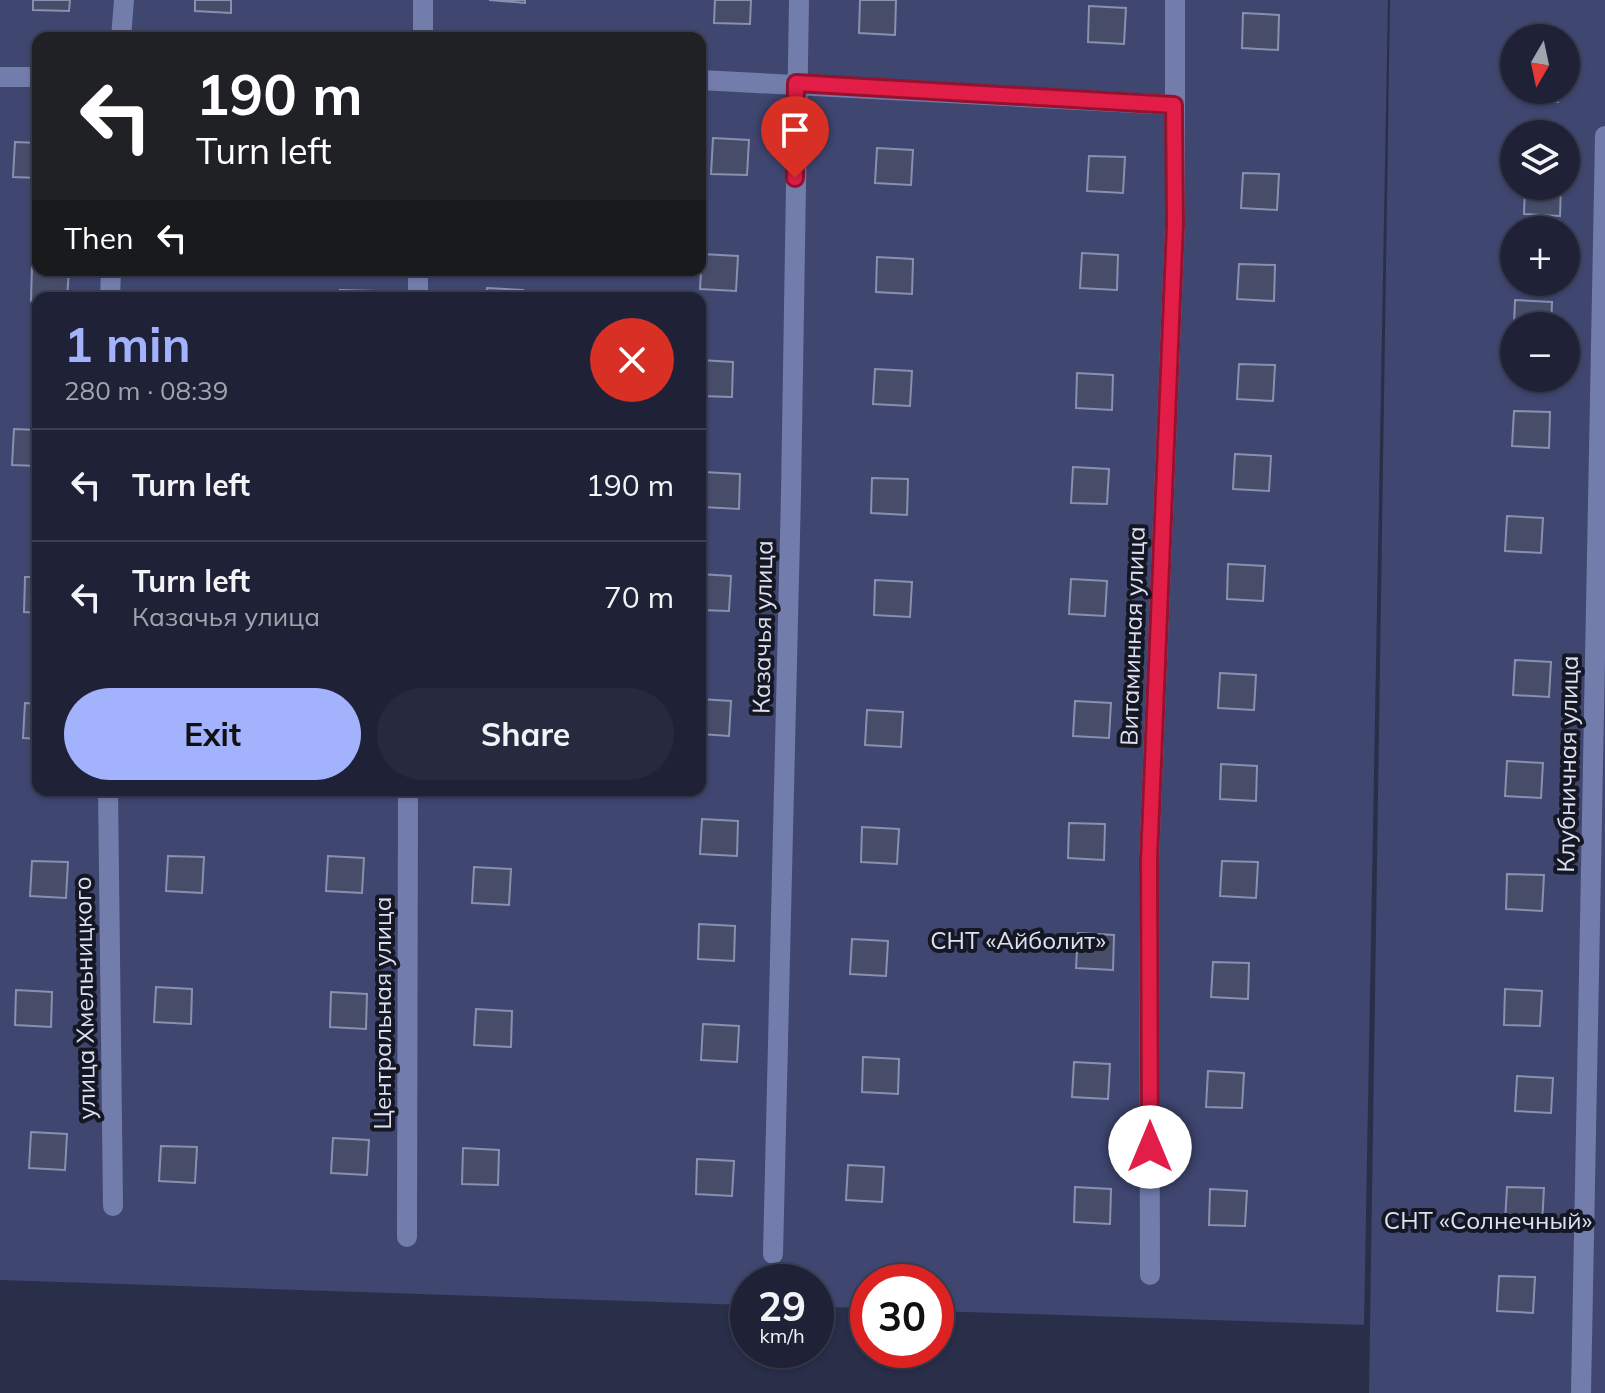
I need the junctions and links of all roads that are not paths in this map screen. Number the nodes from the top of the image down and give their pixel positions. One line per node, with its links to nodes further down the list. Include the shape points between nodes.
1 (124, 0): 5 (street)
2 (423, 0): 6 (street)
3 (799, 0): 10 (street, Казачья улица)
4 (1175, 0): 11 (street, Витаминная улица)
5 (121, 32)
6 (423, 32)
7 (0, 77): 8 (street)
8 (32, 77)
9 (706, 80): 10 (street)
10 (796, 83): 11 (street); 17 (street, Казачья улица)
11 (1174, 105): 18 (street, Витаминная улица, via 1175,224 1149,860)
12 (1605, 136): 19 (street, Клубничная улица)
13 (108, 796): 15 (street, улица Хмельницкого)
14 (408, 796): 16 (street, Центральная улица)
15 (113, 1206)
16 (407, 1237)
17 (773, 1254)
18 (1150, 1275)
19 (1581, 1393)

